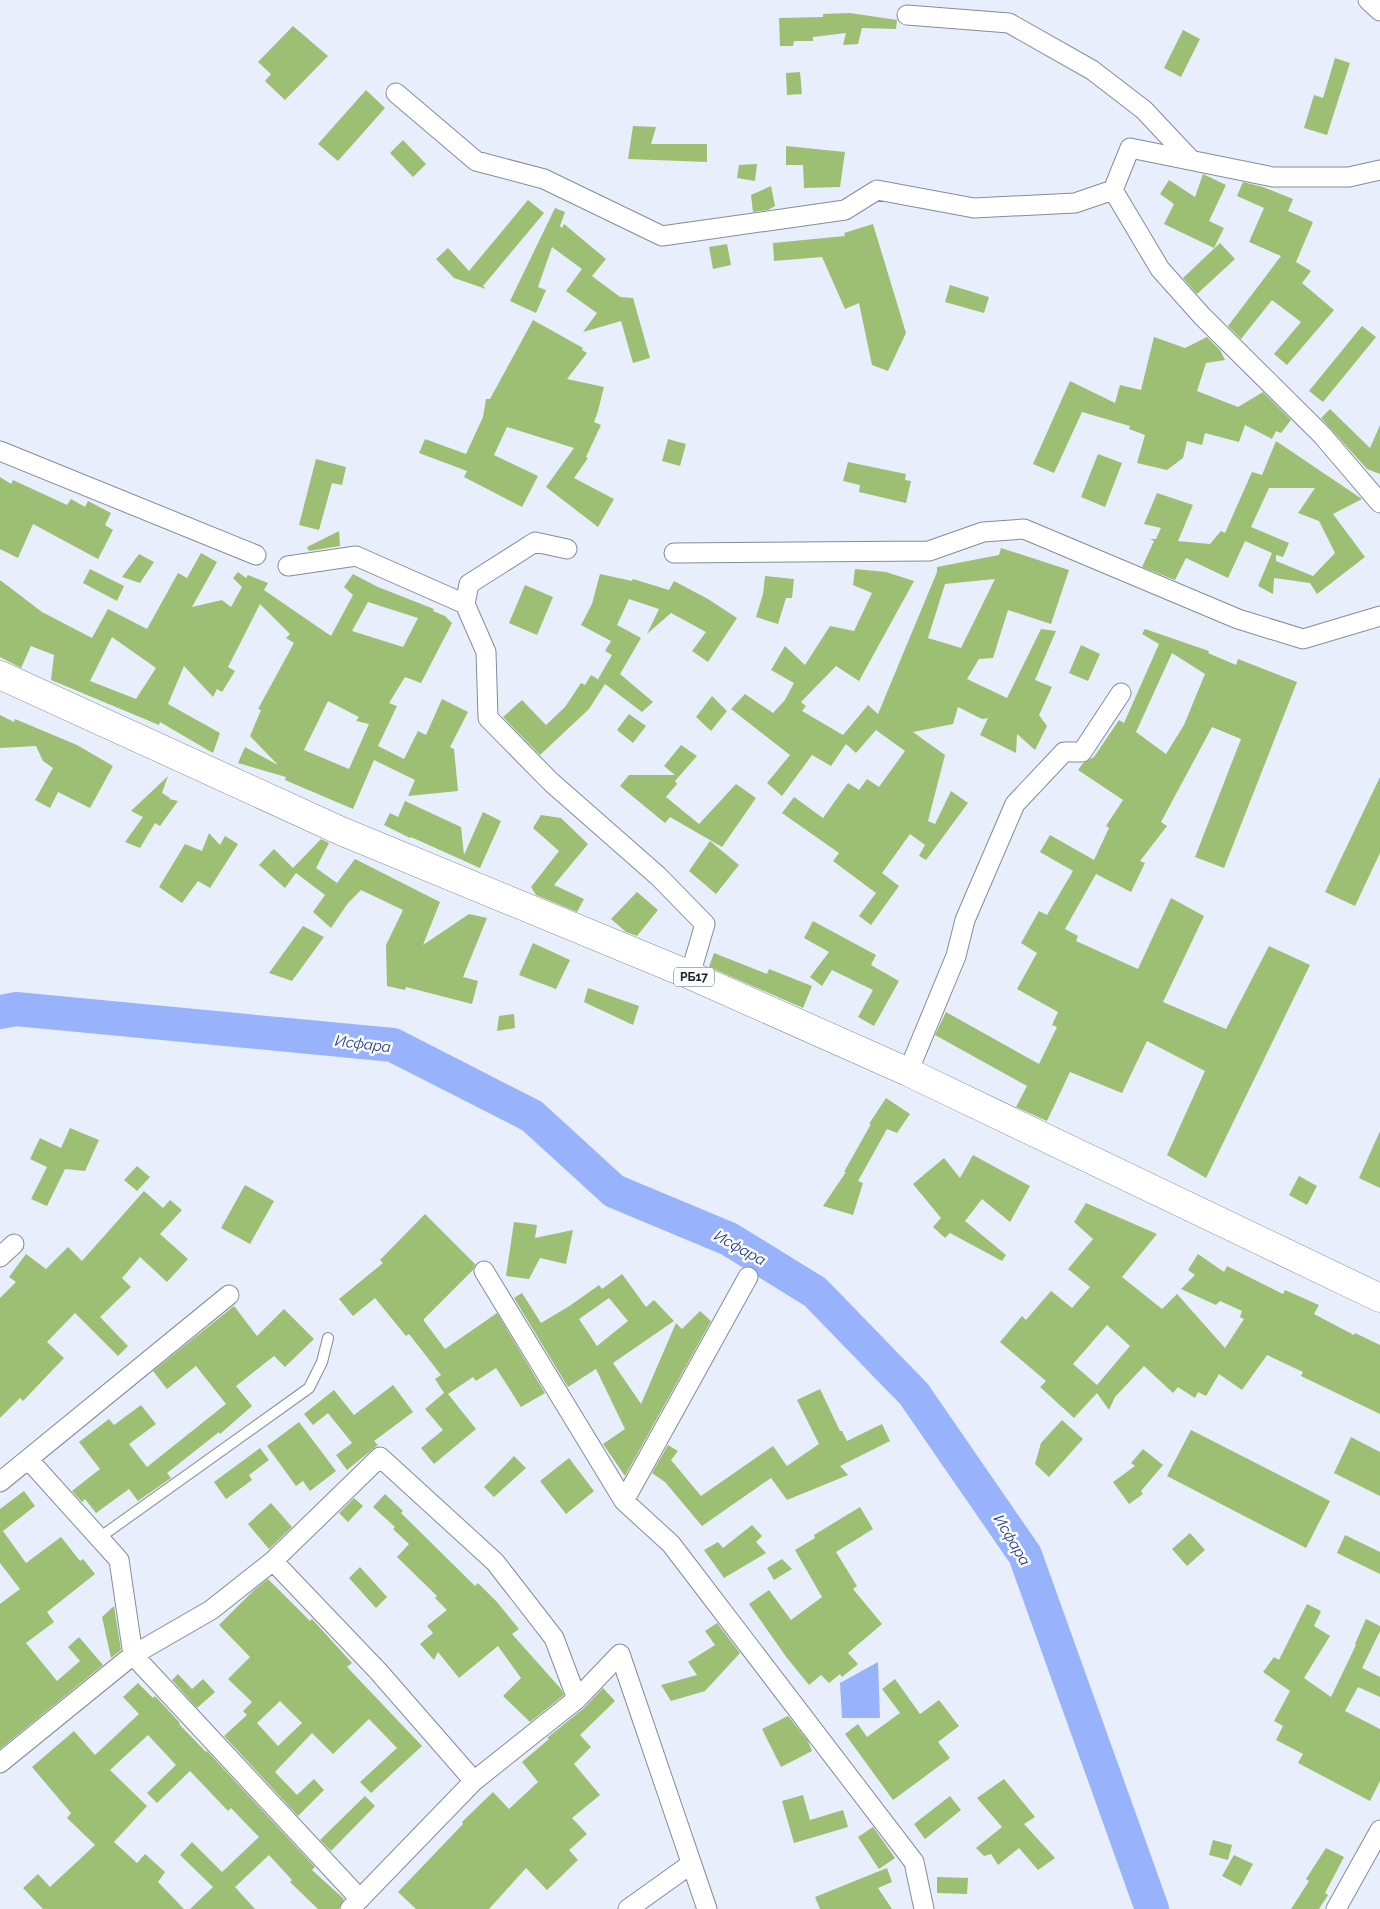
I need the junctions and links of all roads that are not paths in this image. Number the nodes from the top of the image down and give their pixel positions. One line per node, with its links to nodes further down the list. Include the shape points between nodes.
1 (1368, 0): 2 (street)
2 (1380, 11)
3 (908, 15): 5 (street, via 1009,23 1092,70 1144,110)
4 (396, 93): 7 (street, via 476,161 544,179 662,236 845,210 877,190 974,208 1075,203)
5 (1191, 160): 6 (street, via 1273,176 1349,177); 7 (street, via 1130,148)
6 (1380, 170)
7 (1113, 190): 9 (street, via 1160,269 1202,316 1322,435)
8 (0, 451): 12 (street)
9 (1380, 503)
10 (567, 549): 14 (street, via 535,542 469,584)
11 (674, 553): 15 (street, via 929,551 983,532 1024,529 1238,619 1303,639)
12 (256, 556)
13 (288, 566): 14 (street, via 356,556)
14 (465, 604): 18 (street, via 486,652 488,718 551,782 658,876 705,924)
15 (1380, 616)
16 (0, 675): 18 (main road, РБ17, via 341,830)
17 (1122, 693): 19 (street, via 1082,752 1064,752 1014,804 965,920 956,956)
18 (690, 975): 19 (main road, РБ17)
19 (908, 1072): 25 (main road, РБ17)
20 (14, 1244): 21 (street)
21 (0, 1257)
22 (484, 1271): 29 (street)
23 (748, 1277): 29 (street)
24 (230, 1294): 27 (street)
25 (1380, 1298)
26 (328, 1338): 30 (lane, via 322,1362 309,1388)
27 (28, 1459): 28 (street); 30 (street)
28 (0, 1482)
29 (624, 1501): 41 (street, via 670,1544 914,1862)
30 (99, 1538): 32 (street, via 119,1560)
31 (273, 1561): 32 (street, via 211,1610); 33 (street, via 380,1457 495,1562 554,1638); 35 (street, via 378,1672)
32 (133, 1655): 34 (street); 38 (street)
33 (577, 1699): 35 (street); 37 (street, via 620,1654)
34 (0, 1763)
35 (474, 1781): 38 (street)
36 (1380, 1830): 42 (street)
37 (691, 1864): 39 (street); 40 (street)
38 (355, 1904)
39 (628, 1909)
40 (707, 1909)
41 (924, 1909)
42 (1336, 1909)

